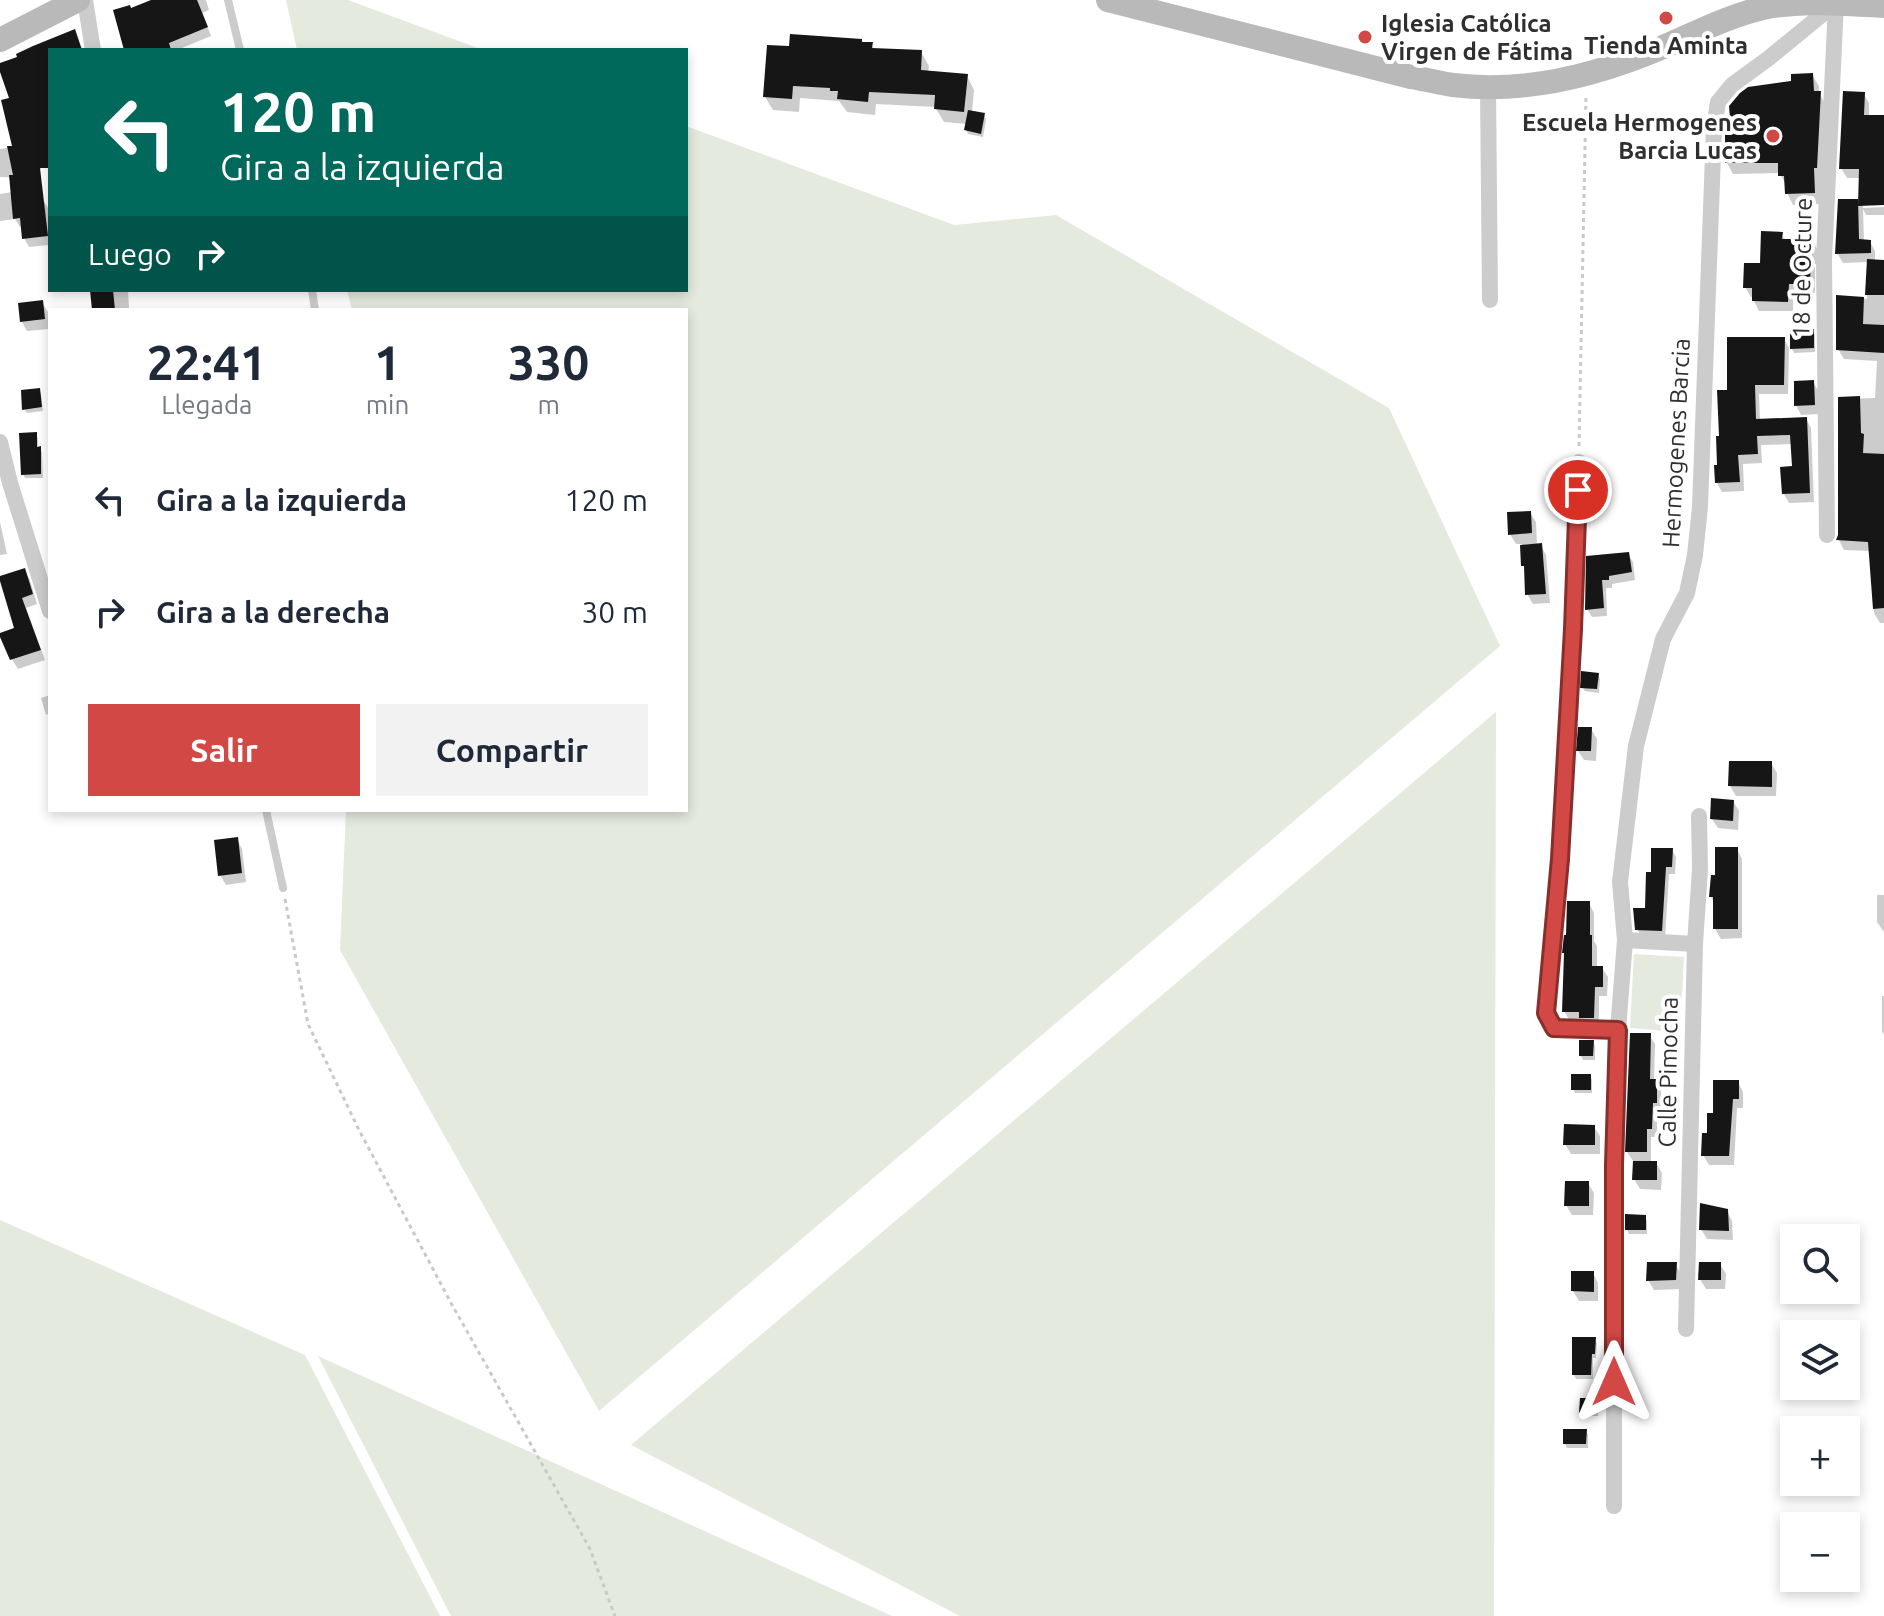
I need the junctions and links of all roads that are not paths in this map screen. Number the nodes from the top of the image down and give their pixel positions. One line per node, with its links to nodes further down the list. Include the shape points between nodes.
1 (78, 0): 8 (street)
2 (85, 0): 9 (street)
3 (228, 0): 10 (lane)
4 (1108, 0): 11 (street, via 1411,77)
5 (1836, 3): 6 (street); 7 (street); 15 (street, 18 de Octure, via 1824,260); 20 (street, Hermogenes Barcia, via 1732,85 1718,102 1695,555 1687,593 1663,639 1636,746 1620,882)
6 (1762, 4): 11 (street, via 1588,75)
7 (1884, 6)
8 (0, 40)
9 (93, 48)
10 (240, 48)
11 (1488, 87): 12 (street)
12 (1490, 300)
13 (0, 442): 16 (street)
14 (1579, 462): 22 (street, via 1560,859 1546,1013 1554,1028)
15 (1827, 535)
16 (48, 605)
17 (266, 812): 19 (lane)
18 (1699, 816): 21 (street, Calle Pimocha)
19 (283, 888)
20 (1625, 940): 21 (street); 22 (street, Hermogenes Barcia)
21 (1695, 944): 23 (street, Calle Pimocha)
22 (1618, 1030): 24 (street, Hermogenes Barcia)
23 (1686, 1329)
24 (1614, 1506)

